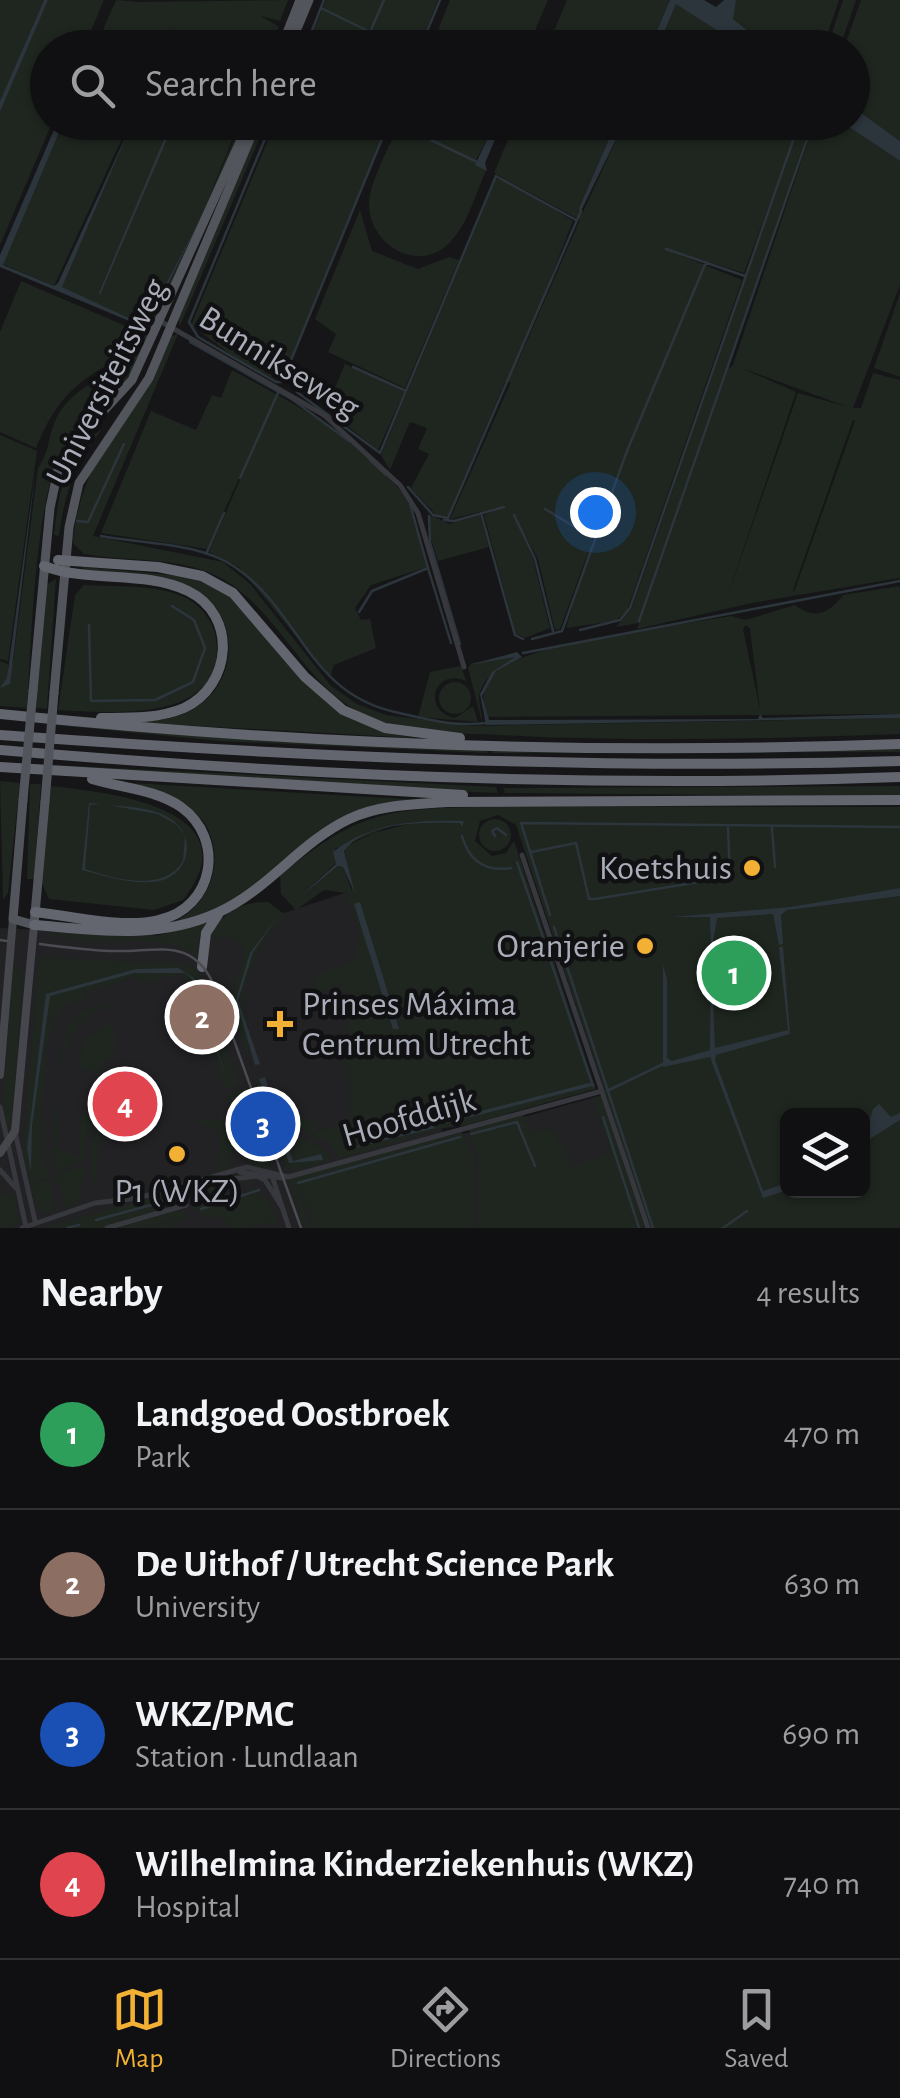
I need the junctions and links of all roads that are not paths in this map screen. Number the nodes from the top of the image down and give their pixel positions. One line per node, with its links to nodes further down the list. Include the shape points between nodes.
1 (300, 0): 3 (main road)
2 (309, 0): 4 (main road)
3 (288, 30)
4 (296, 30)
5 (241, 140): 7 (main road, Universiteitsweg)
6 (249, 140): 8 (main road, Universiteitsweg)
7 (160, 321): 8 (street, Bunnikseweg); 10 (main road, Universiteitsweg, via 126,389 62,462)
8 (171, 326): 9 (main road, Universiteitsweg, via 138,398 79,484); 12 (street, Bunnikseweg, via 324,415 400,484 418,512)
9 (62, 560): 10 (main road); 11 (main road, Universiteitsweg); 17 (highway, via 174,568 211,580 232,594 320,690 371,723 426,736)
10 (44, 566): 11 (highway); 28 (main road, Universiteitsweg, bridge)
11 (65, 574): 14 (highway, via 162,583 196,595 217,620 223,658 207,693 170,713); 26 (main road, Universiteitsweg, bridge)
12 (464, 668)
13 (0, 714): 14 (highway)
14 (36, 718): 17 (highway, via 382,743)
15 (0, 735): 19 (highway, via 466,762)
16 (900, 744): 17 (highway)
17 (538, 746)
18 (0, 750): 22 (highway, via 493,778)
19 (900, 761)
20 (0, 767): 21 (highway)
21 (67, 772): 23 (highway); 26 (highway, via 180,806 204,833 208,873 194,901 160,920)
22 (900, 776)
23 (599, 800): 24 (highway); 27 (highway, via 432,802 370,811 330,829)
24 (900, 800)
25 (522, 855): 32 (street)
26 (35, 912): 28 (main road); 29 (main road, Universiteitsweg)
27 (220, 912): 29 (highway, via 144,932); 30 (highway, via 202,943)
28 (14, 914): 29 (main road); 31 (main road, Universiteitsweg)
29 (33, 930): 34 (main road, Universiteitsweg)
30 (202, 967)
31 (0, 1075)
32 (602, 1092): 40 (street, Hoofddijk); 50 (street)
33 (0, 1107): 35 (street)
34 (15, 1131): 35 (main road, Universiteitsweg); 37 (street)
35 (2, 1150): 37 (street); 44 (street)
36 (0, 1170): 44 (street)
37 (20, 1171): 46 (street)
38 (239, 1171): 39 (street); 41 (street); 42 (street); 43 (street)
39 (269, 1172): 40 (street); 43 (street)
40 (286, 1176): 43 (street, Hoofddijk)
41 (198, 1183): 42 (street); 43 (street, via 254,1175)
42 (186, 1185): 46 (street)
43 (273, 1185): 49 (street)
44 (16, 1188): 47 (street)
45 (186, 1205): 48 (street)
46 (35, 1221): 47 (street)
47 (24, 1227)
48 (108, 1228)
49 (289, 1228)
50 (648, 1228)

